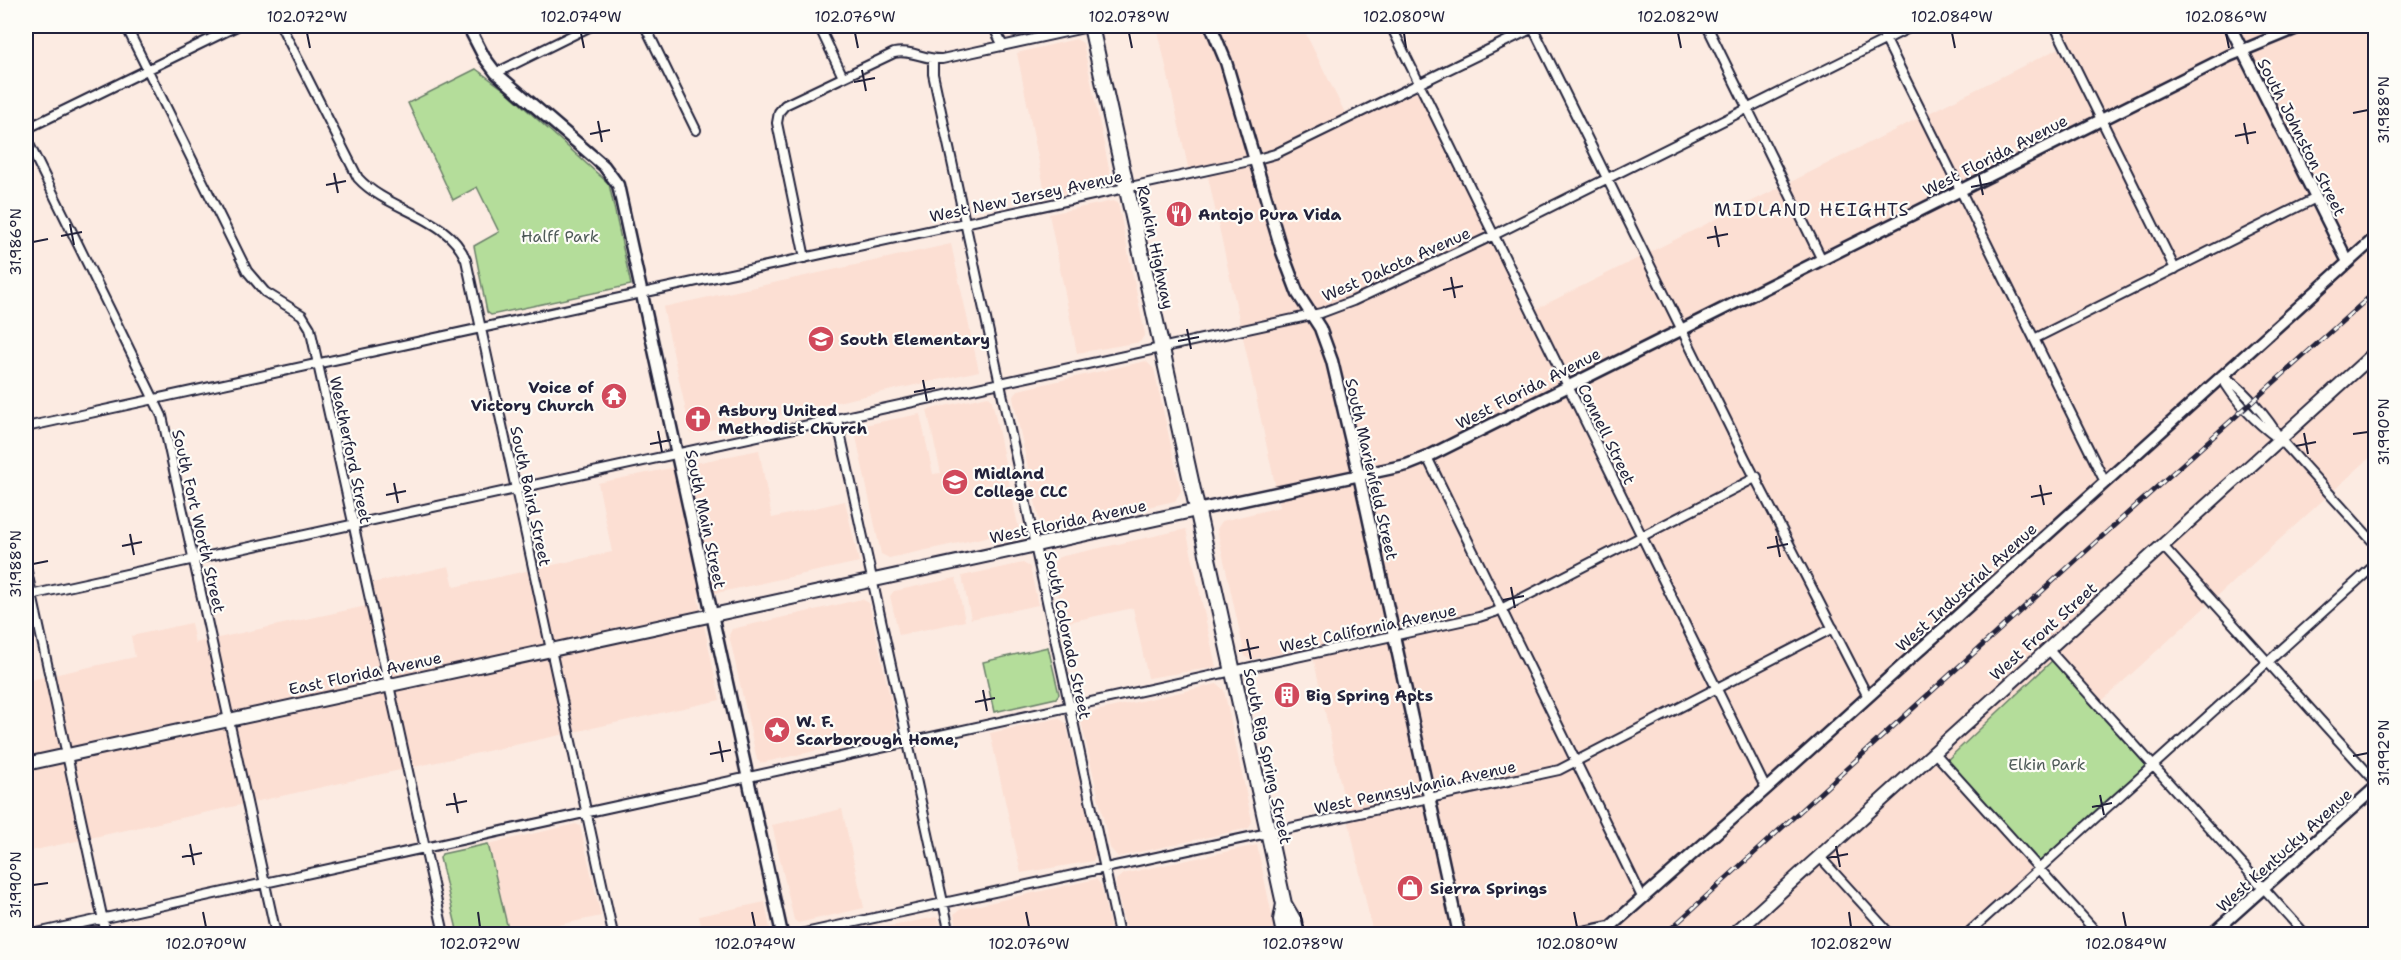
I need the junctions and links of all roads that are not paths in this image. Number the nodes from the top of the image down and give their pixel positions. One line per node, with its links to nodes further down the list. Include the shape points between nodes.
1 (126, 26): 23 (street, Weatherford Street)
2 (237, 26): 23 (street)
3 (281, 26): 46 (street, South Baird Street, via 358,178 379,196 448,233 458,244 466,260)
4 (468, 26): 24 (street, South Main Street)
5 (591, 26): 24 (street)
6 (645, 26): 30 (street)
7 (819, 26): 25 (street)
8 (993, 26): 20 (street)
9 (1092, 26): 20 (street); 34 (highway, Rankin Highway)
10 (1211, 26): 32 (street, South Marienfeld Street, via 1226,62)
11 (1391, 26): 26 (street, Connell Street)
12 (1707, 26): 27 (street)
13 (1880, 26): 19 (street)
14 (1913, 26): 19 (street, West Dakota Avenue)
15 (2055, 26): 28 (street)
16 (2230, 26): 21 (street, South Johnston Street)
17 (2302, 26): 21 (street, West Florida Avenue)
18 (1533, 27): 26 (street, West New Jersey Avenue); 33 (street)
19 (1886, 39): 27 (street, West Dakota Avenue); 35 (street)
20 (1003, 46): 22 (street)
21 (2242, 50): 28 (street, West Florida Avenue); 36 (street, South Johnston Street)
22 (933, 59): 25 (street, via 899,52); 37 (street, South Colorado Street, via 932,70)
23 (147, 69): 29 (street); 51 (street, Weatherford Street, via 247,271 265,291 304,318)
24 (496, 73): 44 (street, South Main Street, via 614,178)
25 (843, 77): 40 (street, via 785,105 777,115)
26 (1419, 83): 32 (street, West New Jersey Avenue, via 1275,154); 38 (street, Connell Street)
27 (1748, 108): 33 (street, West Dakota Avenue); 41 (street)
28 (2102, 120): 35 (street, West Florida Avenue); 43 (street)
29 (26, 129)
30 (696, 130)
31 (26, 138): 55 (street, South Fort Worth Street)
32 (1254, 160): 34 (street, West New Jersey Avenue); 45 (street, South Marienfeld Street, via 1286,262)
33 (1608, 178): 38 (street, West Dakota Avenue); 47 (street)
34 (1126, 188): 37 (street, West New Jersey Avenue); 49 (highway, Rankin Highway)
35 (1960, 190): 41 (street, West Florida Avenue); 48 (street)
36 (2316, 198): 42 (street, South Johnston Street); 43 (street)
37 (965, 223): 40 (street, West New Jersey Avenue); 53 (street, South Colorado Street)
38 (1494, 235): 45 (street, West Dakota Avenue, via 1353,301); 54 (street, Connell Street)
39 (2376, 237): 42 (street, West Industrial Avenue)
40 (805, 258): 44 (street, West New Jersey Avenue)
41 (1822, 260): 47 (street, West Florida Avenue)
42 (2348, 262): 52 (street, West Industrial Avenue)
43 (2175, 268): 48 (street)
44 (642, 294): 46 (street, West New Jersey Avenue); 59 (street, South Main Street)
45 (1311, 315): 49 (street, West Dakota Avenue); 61 (street, South Marienfeld Street, via 1329,351)
46 (480, 328): 51 (street, West New Jersey Avenue); 64 (street, South Baird Street)
47 (1682, 329): 54 (street, West Florida Avenue); 62 (street)
48 (2034, 339): 63 (street)
49 (1162, 348): 53 (street, West Dakota Avenue); 65 (highway, Rankin Highway)
50 (2376, 352): 58 (main road, West Front Street)
51 (318, 363): 55 (street, West New Jersey Avenue); 66 (street, Weatherford Street)
52 (2221, 376): 58 (street, via 2231,380 2273,425); 63 (street, West Industrial Avenue)
53 (1000, 384): 56 (street, West Dakota Avenue); 68 (street, South Colorado Street)
54 (1568, 386): 60 (street, West Florida Avenue); 67 (street, Connell Street)
55 (155, 399): 57 (street, West New Jersey Avenue); 71 (street, South Fort Worth Street)
56 (837, 419): 59 (street, West Dakota Avenue); 74 (street)
57 (26, 427)
58 (2280, 439): 69 (main road, West Front Street); 70 (street)
59 (676, 454): 64 (street, West Dakota Avenue); 77 (street, South Main Street)
60 (1426, 457): 61 (street, West Florida Avenue); 76 (street)
61 (1359, 475): 65 (street, West Florida Avenue); 79 (street, South Marienfeld Street)
62 (1757, 477): 67 (street, West California Avenue); 78 (street)
63 (2105, 482): 86 (street, West Industrial Avenue)
64 (516, 490): 66 (street, West Dakota Avenue); 81 (street, South Baird Street)
65 (1197, 510): 68 (main road, West Florida Avenue); 83 (highway, South Big Spring Street)
66 (354, 525): 71 (street, West Dakota Avenue); 84 (street, Weatherford Street)
67 (1642, 536): 76 (street, West California Avenue); 85 (street, Connell Street)
68 (1035, 545): 74 (main road, West Florida Avenue); 87 (street, South Colorado Street)
69 (2162, 545): 80 (main road, West Front Street); 82 (street)
70 (2376, 545)
71 (194, 559): 75 (street, West Dakota Avenue); 88 (street, South Fort Worth Street)
72 (2376, 564): 82 (street)
73 (26, 567): 75 (street)
74 (873, 580): 77 (main road, West Florida Avenue); 89 (street)
75 (29, 596): 91 (street)
76 (1501, 609): 79 (street, West California Avenue); 92 (street)
77 (711, 615): 81 (main road, East Florida Avenue); 95 (street, South Main Street)
78 (1833, 628): 85 (street, West Pennsylvania Avenue); 86 (street)
79 (1394, 636): 83 (street, West California Avenue); 99 (street, South Marienfeld Street)
80 (2048, 649): 90 (main road, West Front Street); 94 (street)
81 (551, 650): 84 (main road, East Florida Avenue); 100 (street, South Baird Street)
82 (2268, 662): 94 (street); 96 (street)
83 (1233, 671): 87 (street, West California Avenue); 101 (highway, South Big Spring Street)
84 (389, 685): 88 (main road, East Florida Avenue); 102 (street, Weatherford Street)
85 (1717, 690): 92 (street, West Pennsylvania Avenue); 98 (street, Connell Street)
86 (1868, 697): 98 (street, West Industrial Avenue)
87 (1070, 707): 89 (street, West California Avenue); 104 (street, South Colorado Street)
88 (229, 720): 91 (main road, East Florida Avenue); 106 (street, South Fort Worth Street)
89 (909, 742): 95 (street, West California Avenue); 109 (street)
90 (1934, 752): 103 (main road, West Front Street); 105 (street)
91 (66, 755): 93 (main road, East Florida Avenue); 111 (street)
92 (1576, 762): 99 (street, West Pennsylvania Avenue, via 1559,770); 108 (street)
93 (26, 764)
94 (2153, 766): 105 (street); 107 (street)
95 (747, 777): 100 (street, West California Avenue); 118 (street, South Main Street)
96 (2376, 782)
97 (2376, 787): 107 (street, West Kentucky Avenue)
98 (1766, 789): 108 (street, West Industrial Avenue)
99 (1429, 797): 101 (street, West Pennsylvania Avenue); 124 (street, South Marienfeld Street)
100 (587, 813): 102 (street, West California Avenue); 117 (street, South Baird Street)
101 (1268, 832): 104 (street, West Pennsylvania Avenue); 110 (highway, South Big Spring Street)
102 (425, 848): 106 (street, West California Avenue); 116 (street, Weatherford Street)
103 (1819, 856): 127 (main road, West Front Street); 128 (street)
104 (1105, 868): 109 (street, West Pennsylvania Avenue); 121 (street, South Colorado Street)
105 (2039, 870): 129 (street); 130 (street)
106 (265, 884): 111 (street, West California Avenue); 115 (street, South Fort Worth Street)
107 (2263, 888): 131 (street, West Kentucky Avenue); 132 (street)
108 (1643, 899): 112 (street, West Industrial Avenue)
109 (943, 904): 119 (street, West Pennsylvania Avenue); 120 (street)
110 (1284, 904): 122 (highway, South Big Spring Street); 123 (highway, South Big Spring Street)
111 (102, 919): 113 (street, West California Avenue); 114 (street)
112 (1612, 927): 125 (street); 126 (street, West Industrial Avenue)
113 (32, 934)
114 (106, 934)
115 (276, 934)
116 (444, 934)
117 (613, 934)
118 (782, 934)
119 (800, 934)
120 (950, 934)
121 (1119, 934)
122 (1284, 934)
123 (1297, 934)
124 (1459, 934)
125 (1575, 934)
126 (1602, 934)
127 (1734, 934)
128 (1890, 934)
129 (1967, 934)
130 (2098, 934)
131 (2212, 934)
132 (2305, 934)

